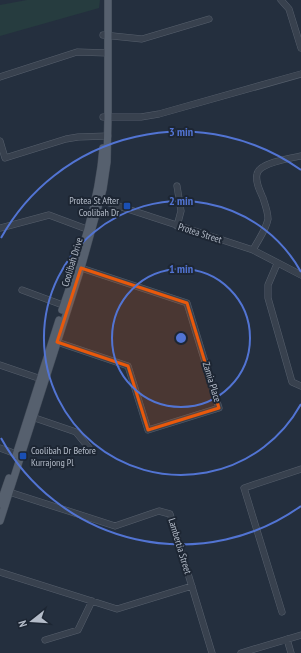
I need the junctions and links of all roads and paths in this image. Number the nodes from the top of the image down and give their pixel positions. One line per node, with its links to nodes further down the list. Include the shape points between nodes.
1 (103, 0): 5 (main road, Coolibah Drive)
2 (108, 0): 5 (main road, Coolibah Drive)
3 (281, 0): 6 (street, via 289,9)
4 (209, 19): 5 (street, via 142,39)
5 (105, 35): 7 (main road, Coolibah Drive)
6 (301, 48)
7 (105, 53): 9 (street, via 77,52); 10 (main road, Coolibah Drive)
8 (301, 74): 10 (street, via 159,114)
9 (0, 77)
10 (106, 117): 11 (main road, Coolibah Drive)
11 (105, 136): 12 (street, via 66,139 5,158); 15 (main road, Coolibah Drive)
12 (0, 141)
13 (301, 156): 19 (street, via 269,164 258,170 257,180 268,219)
14 (177, 186): 16 (street, via 181,211)
15 (98, 200): 16 (street, Protea Street); 18 (main road, Coolibah Drive)
16 (177, 226): 19 (street, Protea Street)
17 (0, 228): 18 (street, via 49,215)
18 (90, 230): 21 (main road, Coolibah Drive)
19 (253, 250): 20 (street, Protea Street)
20 (277, 264): 22 (street, Protea Street); 28 (street, via 268,285 268,298 292,382)
21 (78, 267): 24 (main road, Coolibah Drive); 25 (street, Zamia Place, via 187,303 220,408 148,430 128,366)
22 (301, 275)
23 (22, 290): 24 (street)
24 (66, 306): 25 (main road, Coolibah Drive)
25 (55, 341): 27 (main road, Coolibah Drive)
26 (0, 365): 27 (street)
27 (43, 380): 29 (main road, Coolibah Drive)
28 (301, 386)
29 (30, 416): 31 (street, via 76,432); 32 (main road, Coolibah Drive)
30 (0, 448): 32 (street)
31 (89, 448)
32 (18, 454): 34 (main road, Coolibah Drive)
33 (301, 469): 40 (street, via 244,488)
34 (7, 491): 35 (main road, Coolibah Drive); 36 (main road, Coolibah Drive); 38 (street, Lambertia Street, via 115,526 159,511 170,514)
35 (0, 504)
36 (0, 521)
37 (0, 572): 39 (street)
38 (192, 586): 39 (street, via 117,609); 44 (street, Lambertia Street)
39 (92, 601): 43 (street, via 78,630)
40 (282, 612)
41 (301, 635): 42 (street)
42 (287, 639): 45 (street); 46 (street)
43 (45, 640)
44 (212, 653)
45 (241, 653)
46 (291, 653)

